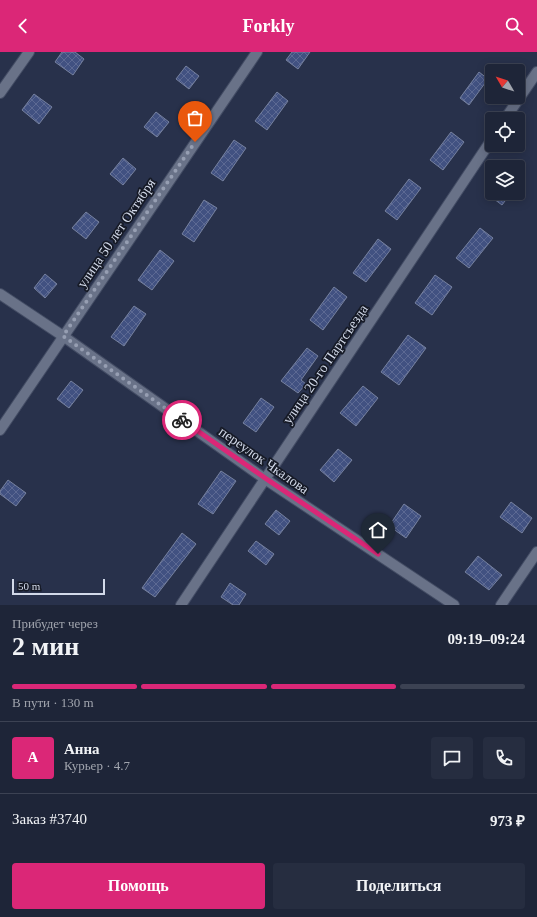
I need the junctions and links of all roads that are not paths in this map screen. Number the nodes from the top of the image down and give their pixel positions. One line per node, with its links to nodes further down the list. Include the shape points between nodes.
1 (29, 52): 4 (street)
2 (257, 52): 8 (street, улица 50 лет Октября)
3 (537, 72): 5 (street)
4 (0, 93)
5 (511, 112)
6 (485, 149): 10 (street, улица 20-го Партсъезда)
7 (0, 294): 8 (street, переулок Чкалова)
8 (63, 336): 9 (street, улица 50 лет Октября); 10 (street, переулок Чкалова)
9 (0, 430)
10 (265, 478): 12 (street, улица 20-го Партсъезда); 13 (street, переулок Чкалова)
11 (537, 552): 14 (street)
12 (181, 605)
13 (454, 605)
14 (501, 605)

